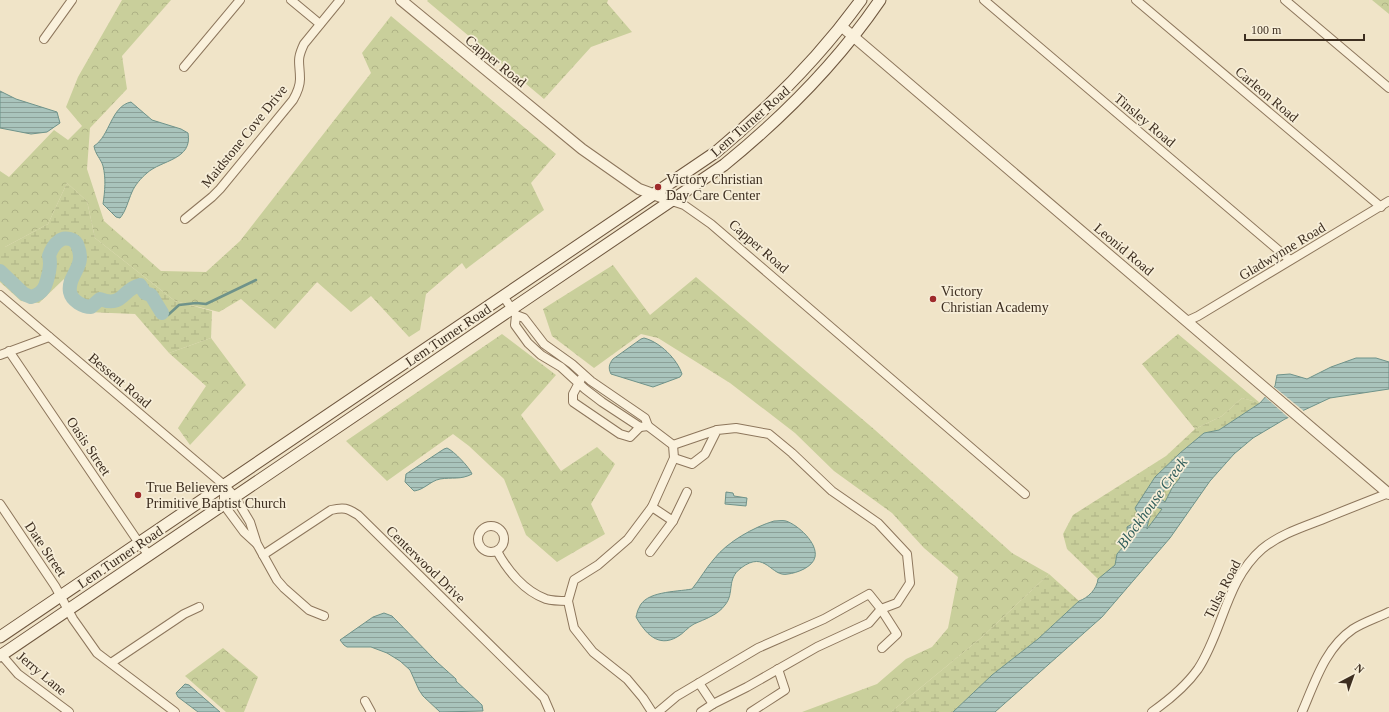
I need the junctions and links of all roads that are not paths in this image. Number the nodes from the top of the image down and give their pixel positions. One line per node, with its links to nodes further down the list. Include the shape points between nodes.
1 (72, 0): 14 (street)
2 (240, 0): 15 (street)
3 (291, 0): 11 (street)
4 (340, 0): 11 (street, Maidstone Cove Drive)
5 (401, 0): 17 (street, Capper Road, via 582,149 639,190)
6 (861, 0): 12 (main road, Lem Turner Road)
7 (880, 0): 13 (main road, Lem Turner Road)
8 (984, 0): 22 (street, Tinsley Road)
9 (1136, 0): 20 (street, Carleon Road)
10 (1285, 0): 16 (street)
11 (320, 24): 21 (street, Maidstone Cove Drive, via 300,53 300,78 293,100 220,189)
12 (841, 26): 13 (street, Leonid Road); 17 (main road, Lem Turner Road, via 795,80 760,114 716,152)
13 (853, 37): 18 (main road, Lem Turner Road, via 814,83 761,134 724,165); 26 (street, Leonid Road)
14 (44, 39)
15 (184, 67)
16 (1389, 88)
17 (654, 195): 18 (street, Capper Road); 24 (main road, Lem Turner Road)
18 (672, 201): 25 (main road, Lem Turner Road); 41 (street, Capper Road, via 684,205 710,224)
19 (1389, 201): 20 (street, Gladwynne Road)
20 (1381, 207): 22 (street, Gladwynne Road)
21 (185, 219)
22 (1290, 260): 26 (street, Gladwynne Road)
23 (0, 295): 27 (street, Bessent Road)
24 (503, 296): 25 (street); 32 (main road, Lem Turner Road)
25 (514, 312): 30 (street, via 524,318 544,344); 31 (street, via 514,325 528,343); 33 (main road, Lem Turner Road)
26 (1187, 321): 40 (street, Leonid Road)
27 (49, 336): 28 (street); 38 (street, Bessent Road)
28 (9, 351): 29 (street); 47 (street, Oasis Street)
29 (0, 355)
30 (584, 375): 31 (street); 34 (street, via 645,418)
31 (578, 383): 34 (street, via 602,402); 34 (street, via 573,394 573,402 620,434 630,437)
32 (361, 392): 33 (main road); 38 (main road, Lem Turner Road)
33 (371, 405): 42 (main road, Lem Turner Road)
34 (644, 426): 36 (street)
35 (717, 430): 36 (street); 37 (street, via 705,454 692,464); 56 (street, via 736,428 769,434 832,491 878,524 907,554 910,584 897,603)
36 (673, 445): 37 (street)
37 (674, 458): 45 (street)
38 (224, 485): 42 (street, Bessent Road); 44 (street); 47 (main road, Lem Turner Road)
39 (688, 492): 46 (street)
40 (1389, 493): 76 (street, Tulsa Road, via 1293,530 1261,550 1239,578 1198,669)
41 (1025, 494)
42 (235, 497): 44 (main road, Lem Turner Road); 48 (street, Bessent Road, via 250,522)
43 (0, 504): 53 (street, Date Street, via 56,586)
44 (224, 505): 48 (street, Bessent Road, via 244,532); 51 (main road, Lem Turner Road)
45 (652, 508): 46 (street); 54 (street, via 628,539 598,565 574,580)
46 (673, 521): 50 (street)
47 (139, 543): 51 (street, Oasis Street); 53 (main road, Lem Turner Road)
48 (257, 544): 52 (street, Bessent Road)
49 (497, 551): 54 (street, via 514,576 529,590 547,599)
50 (650, 552)
51 (149, 555): 57 (main road, Lem Turner Road)
52 (263, 555): 59 (street, Bessent Road, via 284,588 309,610); 71 (street, Centerwood Drive, via 331,510 349,510 358,515 544,698)
53 (60, 596): 57 (street, Date Street); 60 (main road, Lem Turner Road)
54 (568, 601): 72 (street, via 574,628 593,652 627,679)
55 (199, 607): 63 (street, via 184,614)
56 (881, 609): 61 (street, via 897,634); 64 (street, via 869,623 817,646); 65 (street, via 869,594 824,619 758,648)
57 (68, 610): 62 (main road, Lem Turner Road); 63 (street, Date Street, via 91,646)
58 (1388, 613): 77 (street, via 1365,622 1340,639 1324,661)
59 (324, 616)
60 (0, 637)
61 (882, 648)
62 (0, 655): 68 (street, Jerry Lane, via 18,674)
63 (110, 663): 69 (street, Date Street)
64 (778, 669): 67 (street); 75 (street, via 785,690)
65 (699, 683): 67 (street); 73 (street)
66 (365, 701): 70 (street)
67 (713, 704): 74 (street)
68 (69, 712)
69 (175, 712)
70 (371, 712)
71 (550, 712)
72 (652, 712)
73 (658, 712)
74 (701, 712)
75 (751, 712)
76 (1152, 712)
77 (1302, 712)

